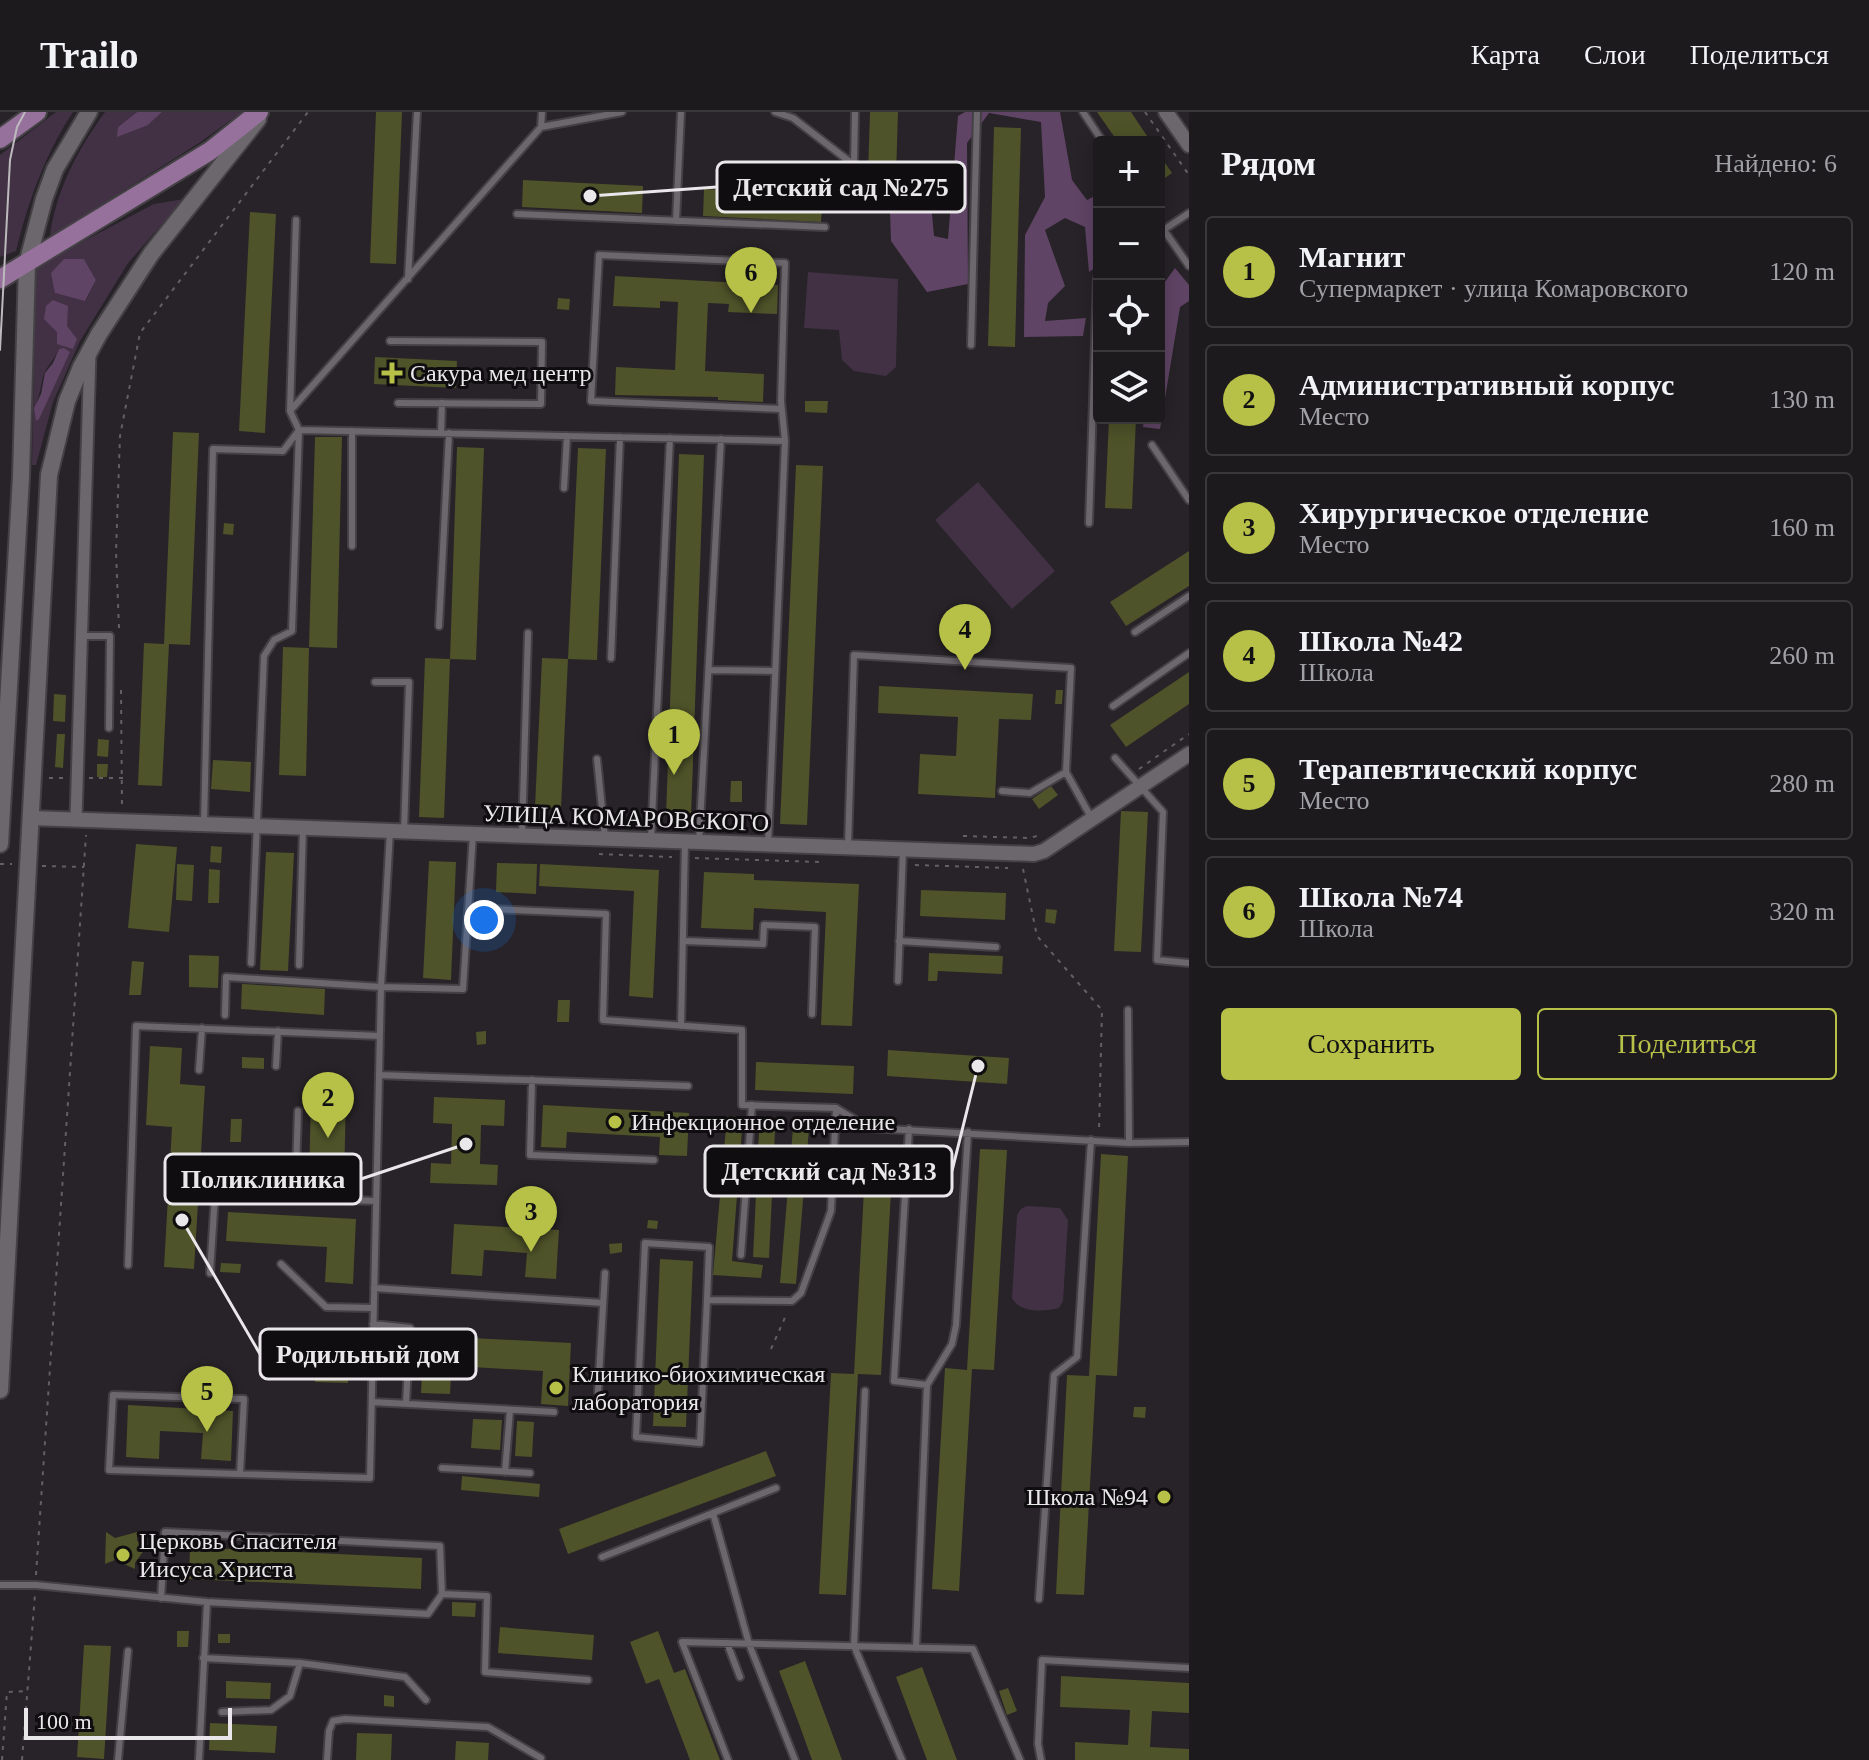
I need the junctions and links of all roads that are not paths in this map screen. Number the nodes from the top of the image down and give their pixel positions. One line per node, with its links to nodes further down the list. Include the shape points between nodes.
1 (37, 112): 16 (main road)
2 (89, 112): 25 (main road, via 55,169)
3 (261, 112): 25 (main road, via 210,151); 32 (main road, via 151,254)
4 (417, 112): 28 (lane)
5 (542, 112): 14 (lane)
6 (622, 112): 13 (lane)
7 (681, 112): 21 (lane)
8 (775, 112): 9 (lane, via 793,118 854,165)
9 (855, 112)
10 (977, 112): 31 (lane)
11 (1083, 112): 15 (lane)
12 (1166, 112): 17 (street)
13 (609, 114): 14 (lane)
14 (541, 127): 28 (lane)
15 (1099, 136)
16 (0, 139)
17 (1189, 145)
18 (1189, 213): 22 (lane)
19 (517, 214): 21 (lane)
20 (296, 220): 36 (lane)
21 (676, 221): 23 (lane)
22 (1165, 226)
23 (825, 227)
24 (1165, 233): 26 (lane)
25 (27, 264): 27 (main road); 68 (main road)
26 (1189, 266)
27 (0, 279)
28 (408, 279): 36 (lane)
29 (1097, 280): 48 (lane)
30 (390, 341): 34 (lane, via 542,342 541,404)
31 (971, 345)
32 (90, 349): 54 (street); 69 (main road, via 67,401 49,475)
33 (398, 403): 34 (lane)
34 (442, 403): 39 (lane)
35 (781, 409): 35 (lane, via 785,263 599,255 591,401); 44 (lane)
36 (290, 411): 37 (lane)
37 (299, 430): 38 (lane); 72 (lane, via 283,451 213,449); 73 (lane, via 292,631 274,640 264,656)
38 (352, 431): 39 (lane); 49 (lane)
39 (445, 433): 40 (lane); 51 (lane)
40 (567, 436): 41 (lane); 46 (lane)
41 (620, 437): 42 (lane); 56 (lane)
42 (670, 438): 43 (lane); 79 (lane)
43 (721, 439): 44 (lane); 57 (lane)
44 (785, 441): 58 (lane)
45 (1152, 445): 47 (lane)
46 (564, 488)
47 (1189, 500)
48 (1089, 523)
49 (352, 546)
50 (1189, 596): 52 (lane)
51 (439, 626)
52 (1135, 632)
53 (528, 633): 77 (lane)
54 (83, 636): 61 (lane, via 110,636); 70 (street)
55 (1189, 653): 60 (lane)
56 (611, 658)
57 (709, 670): 58 (lane); 80 (lane)
58 (775, 671): 82 (lane)
59 (375, 682): 75 (lane, via 409,682)
60 (1113, 706)
61 (109, 728)
62 (1189, 754): 66 (street, УЛИЦА КОМАРОВСКОГО)
63 (1115, 758): 66 (lane)
64 (597, 759): 78 (lane)
65 (1066, 772): 67 (lane, via 1030,793); 71 (lane); 83 (lane, via 1071,668 854,655)
66 (1135, 781): 71 (street, УЛИЦА КОМАРОВСКОГО); 90 (lane, via 1163,812 1157,960)
67 (1002, 791)
68 (1, 818): 69 (main road); 81 (main road)
69 (31, 818): 70 (street, УЛИЦА КОМАРОВСКОГО); 130 (main road)
70 (76, 819): 72 (street, УЛИЦА КОМАРОВСКОГО)
71 (1092, 819): 84 (street, УЛИЦА КОМАРОВСКОГО, via 1034,854)
72 (204, 824): 73 (street, УЛИЦА КОМАРОВСКОГО)
73 (258, 826): 74 (street, УЛИЦА КОМАРОВСКОГО); 89 (lane)
74 (303, 828): 75 (street, УЛИЦА КОМАРОВСКОГО); 91 (lane)
75 (397, 831): 76 (street, УЛИЦА КОМАРОВСКОГО); 93 (lane)
76 (473, 834): 77 (street, УЛИЦА КОМАРОВСКОГО); 85 (lane)
77 (522, 835): 78 (street, УЛИЦА КОМАРОВСКОГО)
78 (605, 838): 79 (street, УЛИЦА КОМАРОВСКОГО)
79 (651, 840): 80 (street, УЛИЦА КОМАРОВСКОГО)
80 (692, 842): 82 (street, УЛИЦА КОМАРОВСКОГО); 86 (lane)
81 (0, 844)
82 (768, 845): 83 (street, УЛИЦА КОМАРОВСКОГО)
83 (848, 847): 84 (street, УЛИЦА КОМАРОВСКОГО)
84 (903, 850): 87 (lane)
85 (468, 908): 93 (lane, via 463,989); 97 (lane, via 606,914 603,1020)
86 (685, 941): 95 (lane, via 763,944 764,925 815,927); 97 (lane)
87 (899, 941): 88 (lane); 92 (lane)
88 (996, 947)
89 (251, 963)
90 (1189, 963)
91 (299, 965)
92 (898, 981)
93 (381, 987): 96 (lane, via 226,977); 100 (lane)
94 (1128, 1010): 113 (lane)
95 (812, 1014)
96 (225, 1015)
97 (681, 1026): 106 (lane, via 742,1030 742,1105)
98 (202, 1028): 99 (lane); 102 (lane); 121 (lane, via 136,1026)
99 (278, 1031): 100 (lane); 101 (lane)
100 (380, 1036): 103 (lane)
101 (276, 1066)
102 (199, 1070)
103 (379, 1075): 104 (lane); 118 (lane)
104 (532, 1080): 105 (lane); 114 (lane, via 530,1155)
105 (688, 1086)
106 (752, 1105): 107 (lane); 119 (lane)
107 (836, 1108): 109 (lane, via 869,1128); 125 (lane, via 831,1211 801,1293 792,1301)
108 (298, 1111): 117 (lane)
109 (909, 1129): 110 (lane); 129 (lane, via 894,1381)
110 (968, 1132): 111 (lane); 129 (lane, via 956,1325 952,1344)
111 (1091, 1140): 113 (lane); 147 (lane, via 1077,1357 1054,1375)
112 (1189, 1142): 113 (lane)
113 (1129, 1143)
114 (654, 1160)
115 (215, 1195): 116 (lane); 116 (lane, via 236,1164 263,1164); 122 (lane)
116 (276, 1197): 117 (lane)
117 (295, 1198): 118 (lane)
118 (376, 1201): 124 (lane)
119 (741, 1255)
120 (281, 1264): 127 (lane, via 326,1307)
121 (128, 1265)
122 (210, 1273)
123 (605, 1273): 126 (lane)
124 (374, 1288): 126 (lane); 127 (lane)
125 (707, 1300): 125 (lane, via 700,1443 636,1437 645,1243 709,1247)
126 (603, 1303): 132 (lane)
127 (374, 1308): 128 (lane)
128 (373, 1324): 133 (lane); 134 (lane, via 410,1328)
129 (927, 1385): 152 (lane)
130 (0, 1390)
131 (865, 1391): 151 (lane)
132 (598, 1392)
133 (372, 1402): 134 (lane); 140 (lane, via 370,1478)
134 (406, 1403): 135 (lane)
135 (510, 1410): 136 (lane); 138 (lane)
136 (554, 1412)
137 (442, 1468): 138 (lane)
138 (505, 1472): 139 (lane)
139 (530, 1473)
140 (240, 1474): 140 (lane, via 109,1470 113,1395 244,1399)
141 (776, 1488): 142 (lane)
142 (713, 1513): 143 (lane); 150 (lane)
143 (602, 1557)
144 (0, 1585): 146 (lane)
145 (442, 1594): 146 (lane, via 440,1546 165,1532); 148 (lane, via 428,1614); 158 (lane, via 487,1596 485,1672)
146 (161, 1598): 148 (lane)
147 (1039, 1599)
148 (207, 1602): 154 (lane)
149 (727, 1643): 150 (lane); 157 (lane); 165 (lane, via 682,1642)
150 (749, 1644): 151 (lane); 166 (lane)
151 (854, 1646): 152 (lane); 167 (lane)
152 (916, 1648): 168 (lane, via 973,1649)
153 (128, 1651): 162 (lane)
154 (203, 1658): 155 (lane); 163 (lane)
155 (300, 1663): 159 (lane, via 405,1677); 160 (lane, via 290,1696 271,1710)
156 (1189, 1668): 169 (lane, via 1042,1660)
157 (740, 1677)
158 (588, 1680)
159 (426, 1700)
160 (222, 1712)
161 (541, 1758): 164 (lane, via 488,1727 345,1719 333,1721)
162 (118, 1760)
163 (199, 1760)
164 (327, 1760)
165 (728, 1760)
166 (795, 1760)
167 (902, 1760)
168 (1020, 1760)
169 (1041, 1760)

